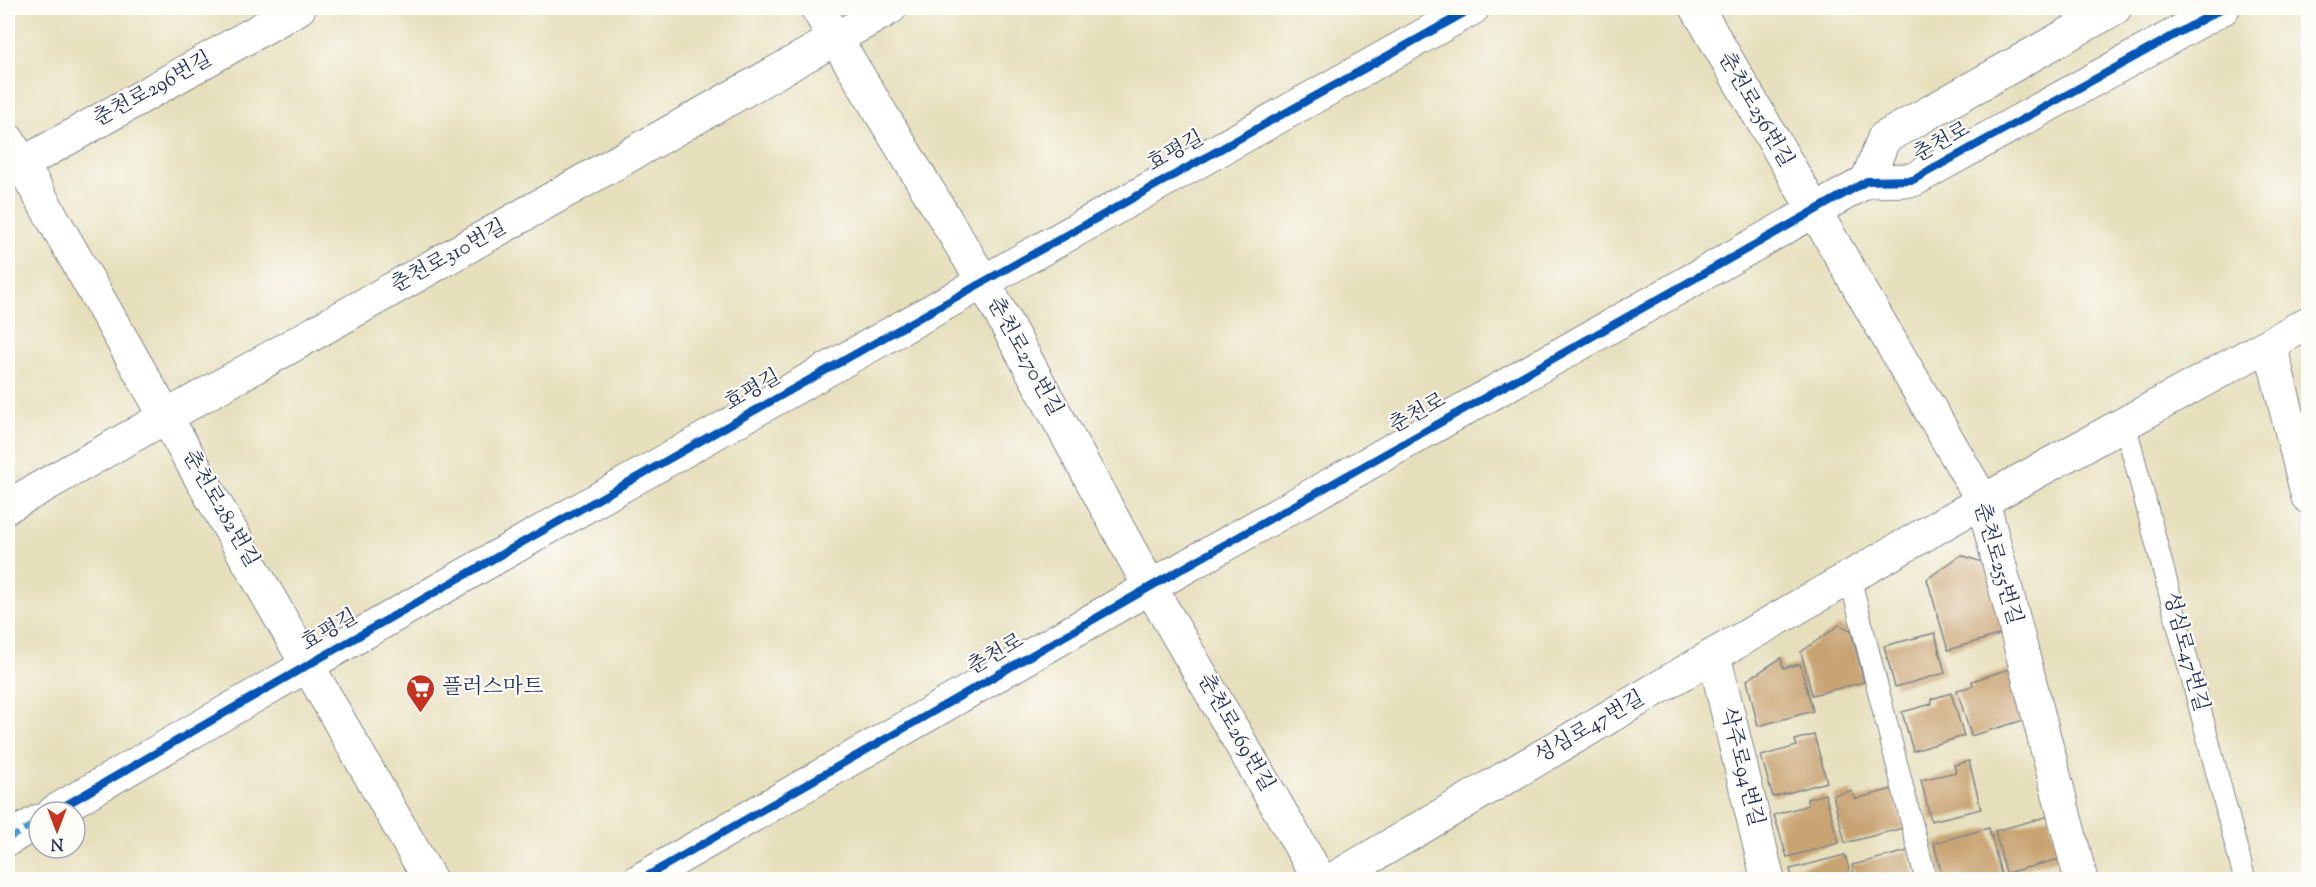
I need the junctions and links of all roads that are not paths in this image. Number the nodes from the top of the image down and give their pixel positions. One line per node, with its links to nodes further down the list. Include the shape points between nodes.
1 (299, 8): 9 (street, 춘천로296번길)
2 (817, 8): 8 (street, 춘천로270번길)
3 (890, 8): 8 (street, 춘천로310번길)
4 (1473, 8): 12 (street, 효평길)
5 (1697, 8): 11 (street, 춘천로256번길)
6 (2115, 8): 10 (street, 춘천로, via 1884,138)
7 (2223, 8): 10 (street, 춘천로, via 1913,180)
8 (835, 38): 12 (street, 춘천로270번길); 15 (street, 춘천로310번길)
9 (12, 159): 15 (street, 춘천로282번길)
10 (1867, 181): 11 (street, 춘천로)
11 (1814, 212): 18 (street, 춘천로255번길); 21 (street, 춘천로)
12 (983, 281): 21 (street, 춘천로270번길); 23 (street, 효평길)
13 (2308, 323): 14 (street, 성심로47번길)
14 (2270, 345): 16 (street, 성심로47번길); 17 (street)
15 (167, 416): 19 (street, 춘천로310번길); 23 (street, 춘천로282번길)
16 (2125, 424): 18 (street, 성심로47번길); 34 (lane, 성심로47번길)
17 (2308, 497)
18 (1983, 501): 20 (street, 성심로47번길); 33 (street, 춘천로255번길)
19 (8, 506)
20 (1850, 578): 22 (street, 성심로47번길); 32 (lane)
21 (1150, 587): 28 (street, 춘천로); 29 (street, 춘천로269번길)
22 (1714, 656): 30 (street, 성심로47번길); 31 (street, 삭주로94번길)
23 (308, 664): 24 (street, 효평길); 27 (street, 춘천로282번길)
24 (75, 800)
25 (27, 828): 26 (street)
26 (8, 839)
27 (430, 879)
28 (640, 879)
29 (1320, 879)
30 (1332, 879)
31 (1768, 879)
32 (1926, 879)
33 (2081, 879)
34 (2245, 879)

